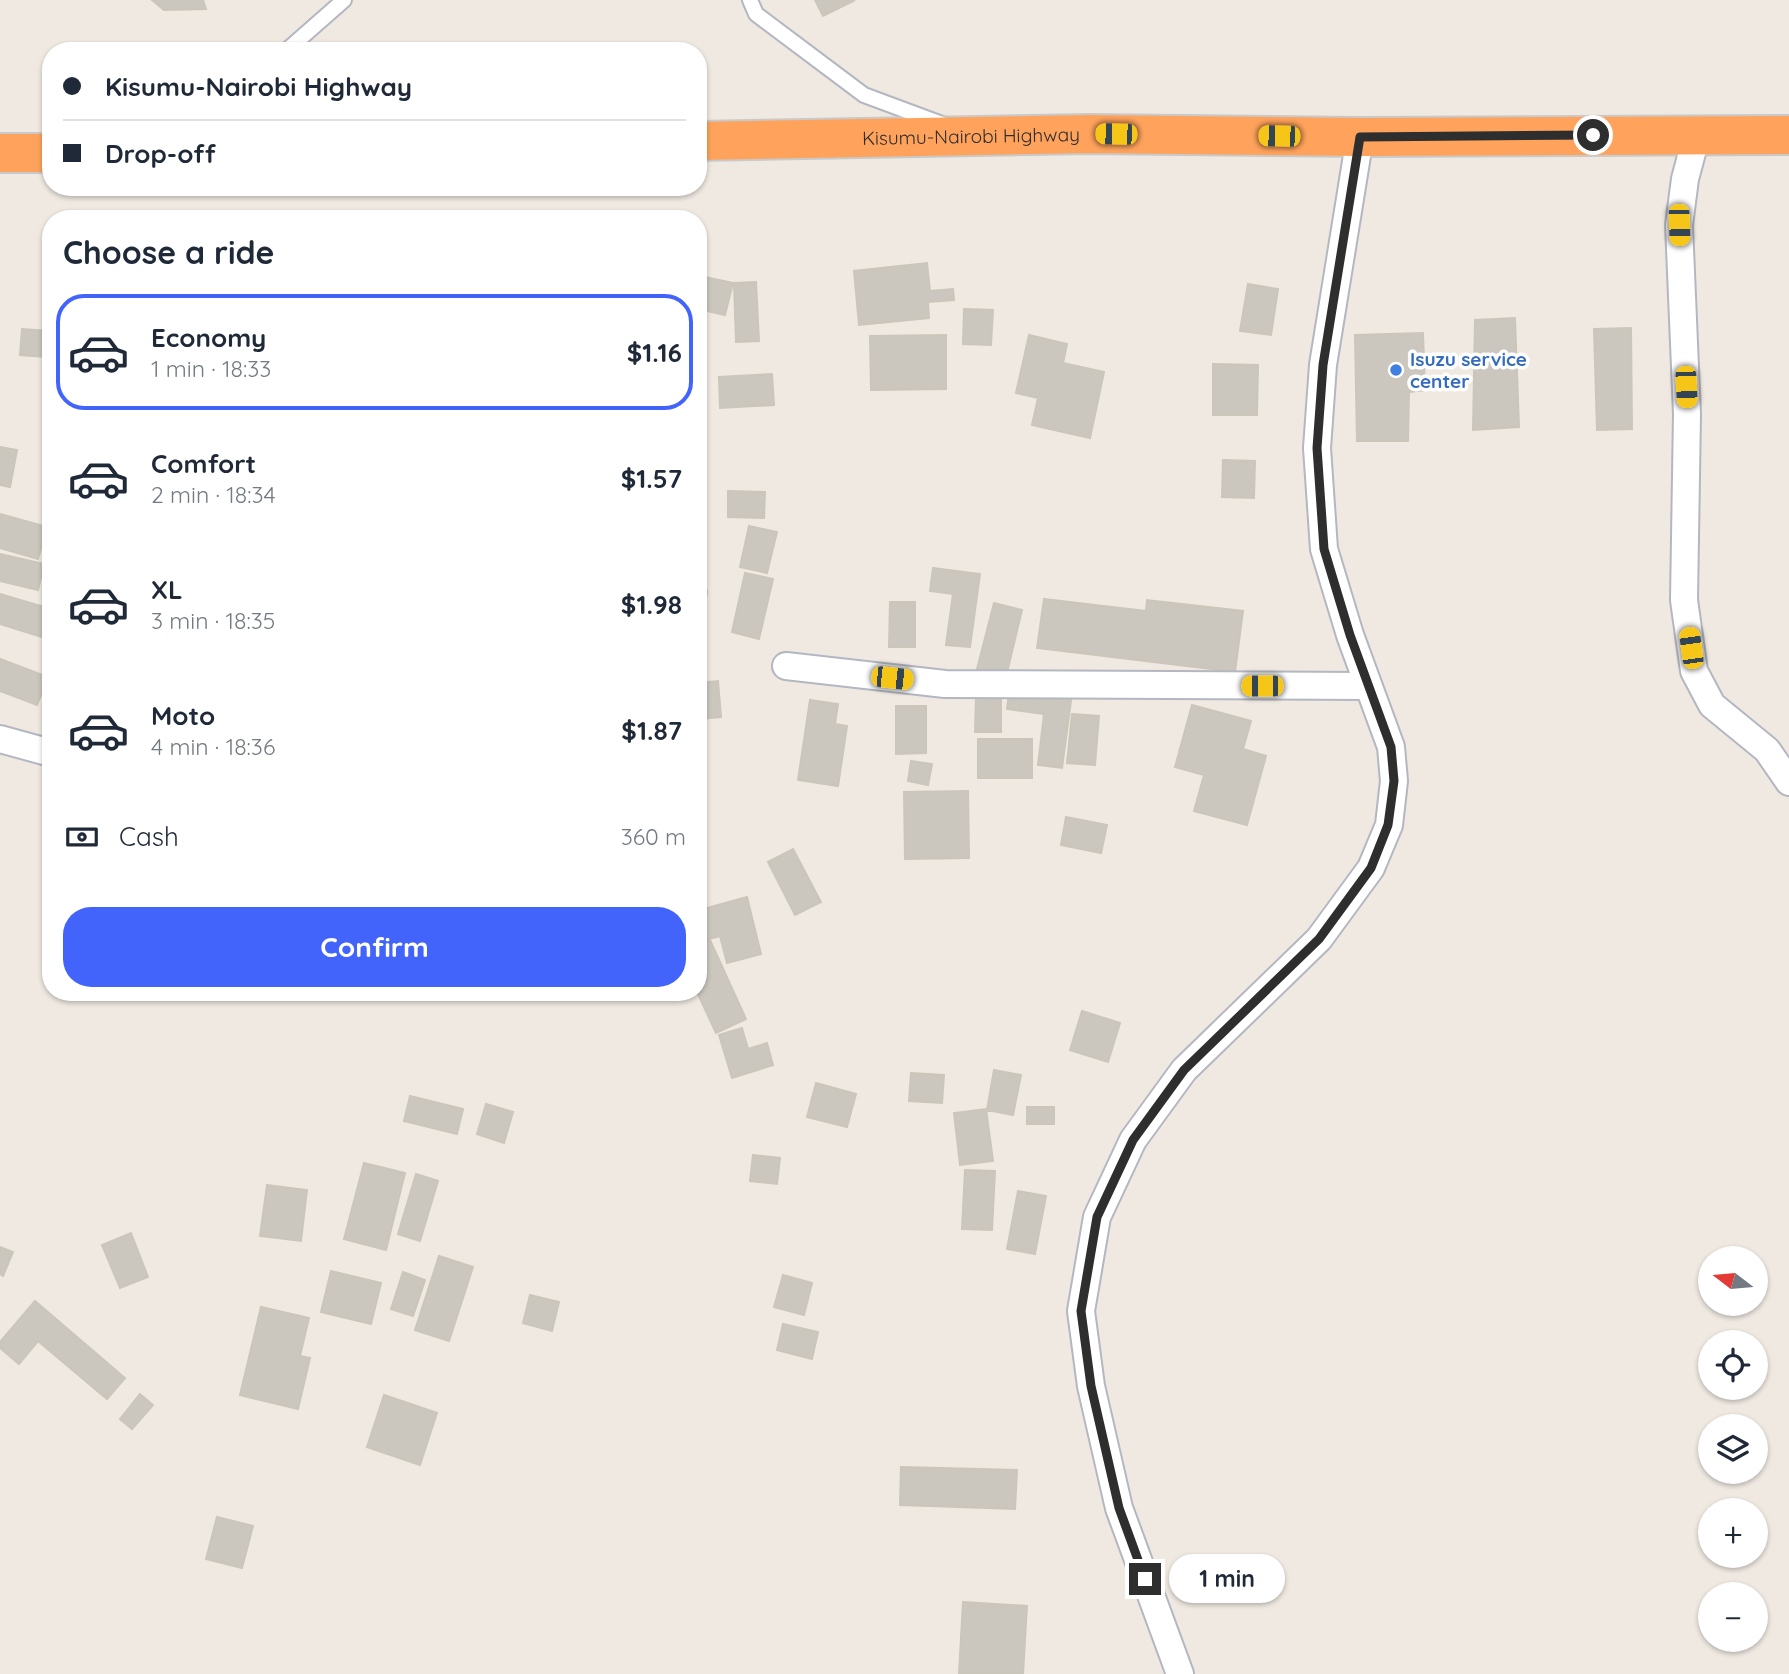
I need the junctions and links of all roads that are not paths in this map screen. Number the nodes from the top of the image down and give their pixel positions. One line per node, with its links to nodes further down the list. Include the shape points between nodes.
1 (344, 0): 3 (lane)
2 (750, 0): 6 (lane, via 756,14 864,94)
3 (296, 42)
4 (1697, 134): 5 (highway, Kisumu-Nairobi Highway); 7 (highway, Kisumu-Nairobi Highway); 15 (street, via 1679,225 1687,414 1684,600 1695,671 1712,705 1767,750)
5 (1789, 135)
6 (976, 137): 7 (highway, Kisumu-Nairobi Highway); 8 (highway, Kisumu-Nairobi Highway)
7 (1360, 137): 12 (street, via 1323,365 1317,448 1324,549)
8 (707, 141)
9 (0, 153): 10 (highway)
10 (42, 153)
11 (786, 666): 12 (street, via 945,684)
12 (1367, 686): 16 (street, via 1391,747 1394,781 1388,825 1371,868 1319,939 1184,1070 1133,1140 1097,1217 1081,1311 1091,1386 1119,1508)
13 (0, 739): 14 (street)
14 (42, 751)
15 (1789, 782)
16 (1180, 1674)

